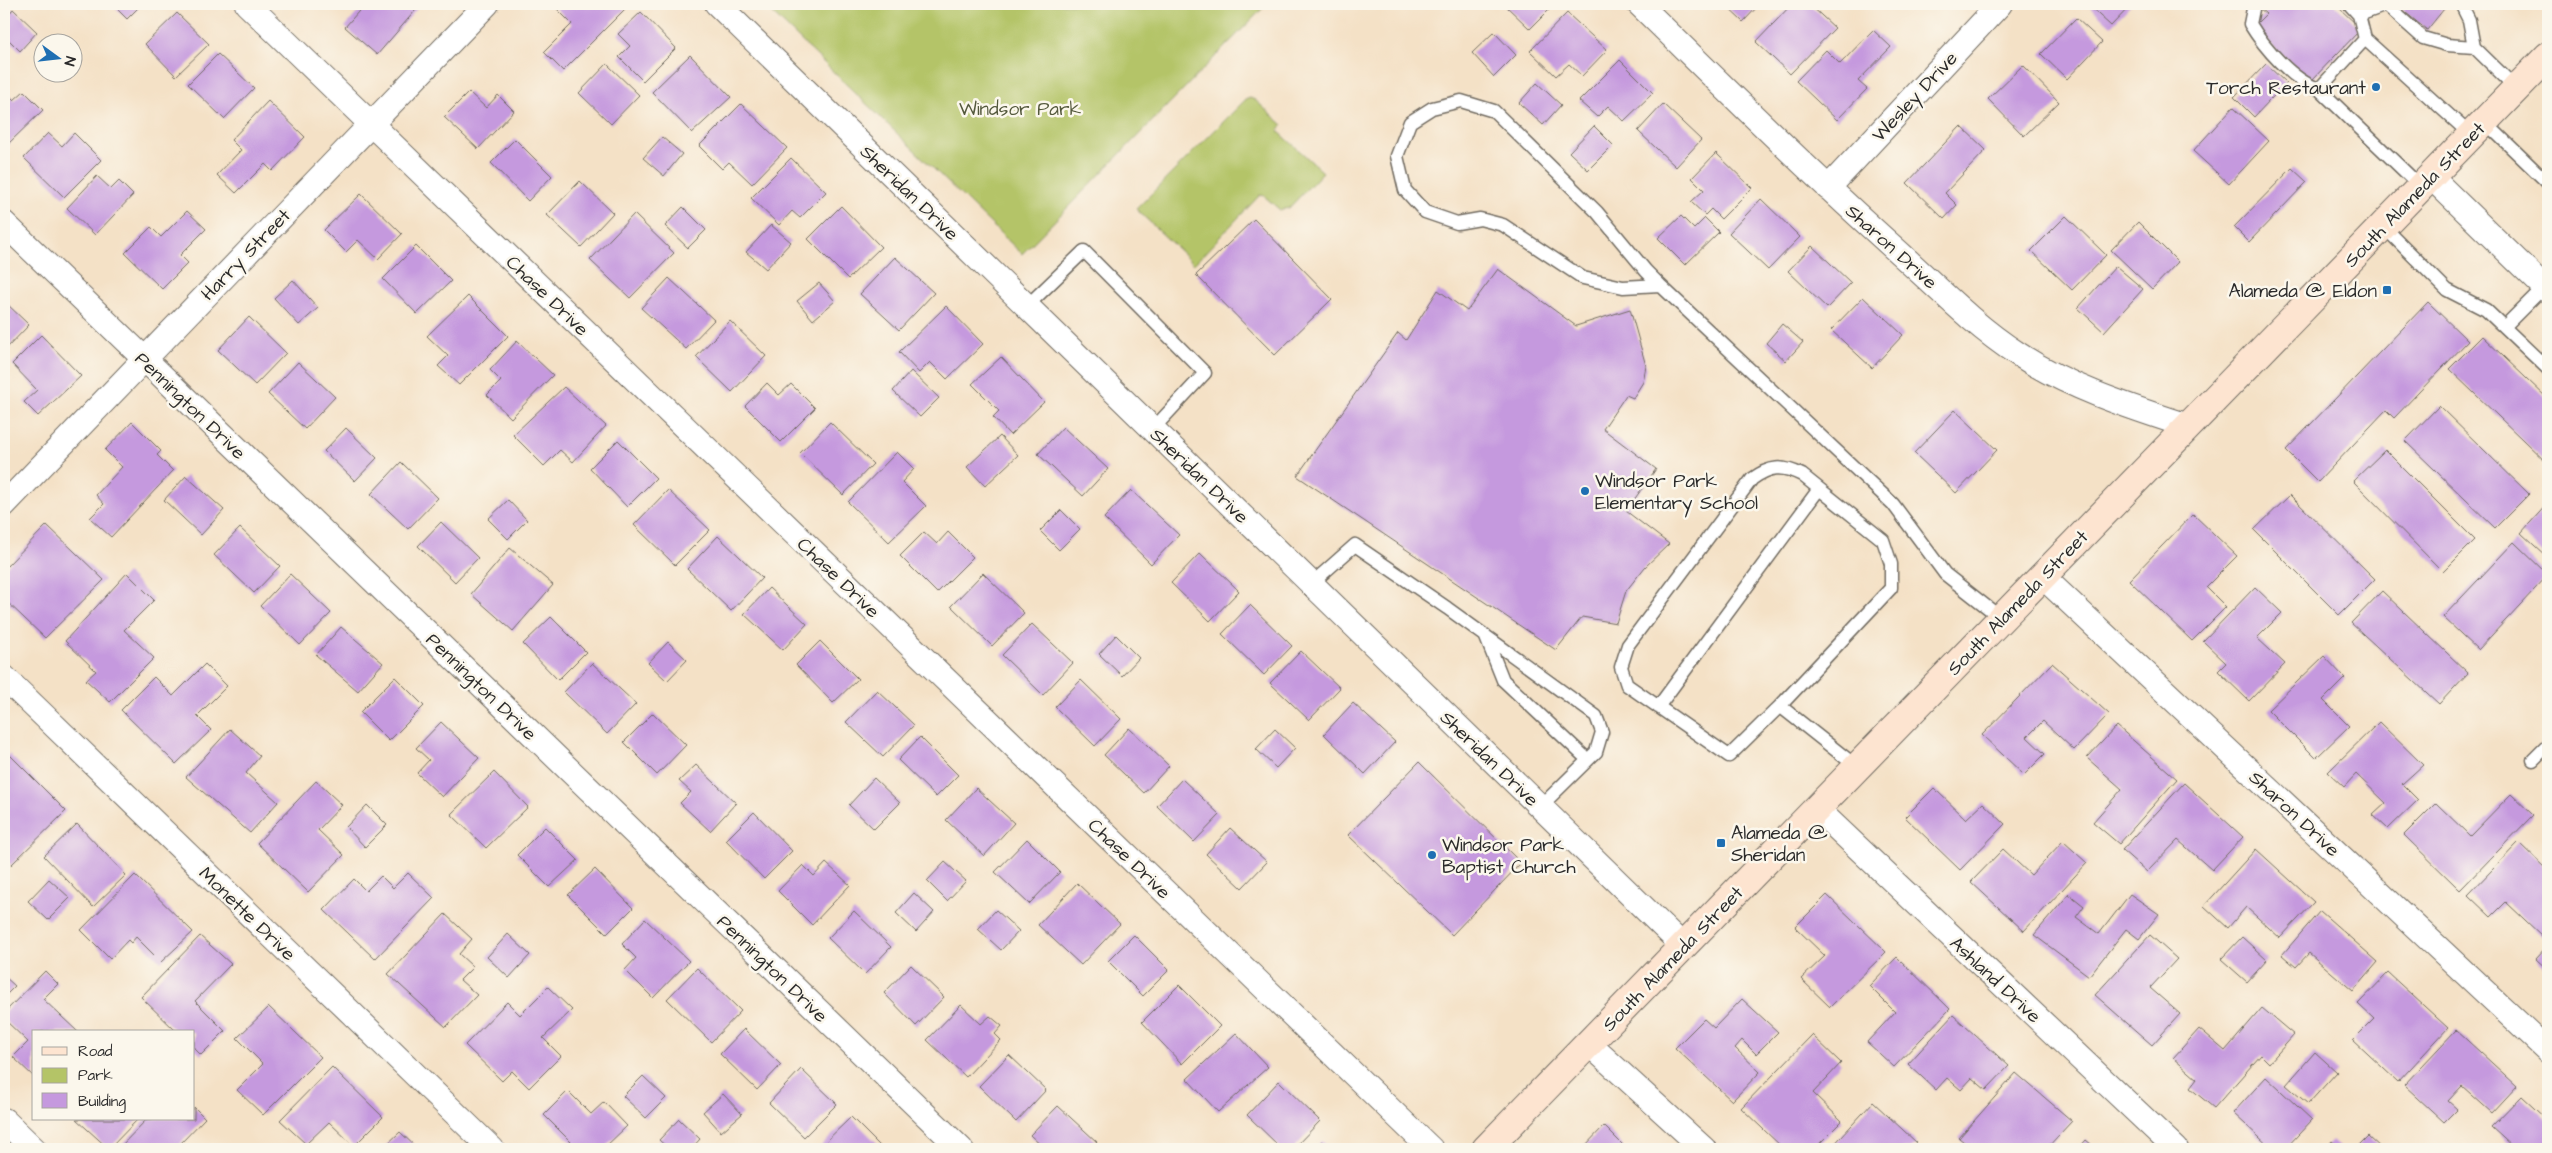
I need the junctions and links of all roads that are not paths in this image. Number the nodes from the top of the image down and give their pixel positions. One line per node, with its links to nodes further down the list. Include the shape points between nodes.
1 (247, 4): 16 (street, Chase Drive)
2 (487, 4): 16 (street, Harry Street)
3 (717, 4): 25 (street, Sheridan Drive)
4 (1639, 4): 20 (street, Sharon Drive)
5 (2000, 4): 20 (street, Wesley Drive)
6 (2254, 4): 14 (lane, via 2250,24 2260,42 2304,83)
7 (2350, 4): 10 (lane)
8 (2385, 4): 10 (lane); 12 (lane, via 2423,38 2447,45)
9 (2461, 4): 12 (lane, via 2469,20)
10 (2359, 15): 11 (lane)
11 (2366, 39): 14 (lane); 17 (lane)
12 (2474, 47): 15 (lane)
13 (2548, 58): 15 (main road, South Alameda Street)
14 (2319, 88): 18 (lane)
15 (2517, 89): 17 (main road, South Alameda Street)
16 (371, 124): 27 (street, Harry Street); 53 (street, Chase Drive)
17 (2478, 129): 18 (main road, South Alameda Street); 19 (lane)
18 (2426, 182): 22 (main road, South Alameda Street); 24 (street)
19 (2548, 183)
20 (1828, 188): 29 (street, Sharon Drive, via 1981,328 2019,355 2115,401)
21 (4, 223): 27 (street, Pennington Drive)
22 (2383, 226): 26 (lane, via 2447,290 2486,310); 29 (main road, South Alameda Street)
23 (1660, 284): 23 (lane, via 1597,212 1494,111 1461,101 1432,108 1410,122 1397,156 1405,190 1425,212 1457,223 1480,219 1503,224 1583,278 1623,287); 35 (lane, via 1893,504 1945,574)
24 (2546, 289): 26 (lane)
25 (1027, 306): 30 (street, Sheridan Drive); 30 (lane, via 1084,251 1205,373)
26 (2504, 327): 28 (lane)
27 (144, 359): 32 (street, Harry Street); 52 (street, Pennington Drive)
28 (2548, 369)
29 (2188, 426): 33 (main road, South Alameda Street)
30 (1153, 429): 34 (street, Sheridan Drive)
31 (1819, 489): 38 (lane, via 1883,540 1891,564 1891,588); 39 (lane); 39 (lane, via 1802,475 1786,468 1764,470 1752,479 1628,645 1621,667 1627,685)
32 (4, 505)
33 (2042, 576): 35 (main road, South Alameda Street); 48 (street, Sharon Drive)
34 (1312, 584): 36 (lane, via 1355,545); 44 (street, Sheridan Drive)
35 (2001, 618): 43 (main road, South Alameda Street)
36 (1485, 635): 41 (lane, via 1503,680); 41 (lane, via 1596,716 1602,732 1596,752)
37 (4, 677): 51 (street, Monette Drive)
38 (1780, 706): 39 (lane, via 1728,756); 43 (lane)
39 (1658, 707)
40 (2548, 745): 42 (lane)
41 (1588, 760): 44 (lane)
42 (2533, 760)
43 (1857, 767): 45 (main road, South Alameda Street)
44 (1540, 807): 46 (street, Sheridan Drive)
45 (1816, 809): 46 (main road, South Alameda Street); 56 (street, Ashland Drive)
46 (1684, 946): 47 (main road, South Alameda Street)
47 (1589, 1044): 54 (main road, South Alameda Street); 55 (street)
48 (2548, 1050)
49 (4, 1120): 50 (street)
50 (34, 1149)
51 (492, 1149)
52 (961, 1149)
53 (1431, 1149)
54 (1486, 1149)
55 (1704, 1149)
56 (2176, 1149)

